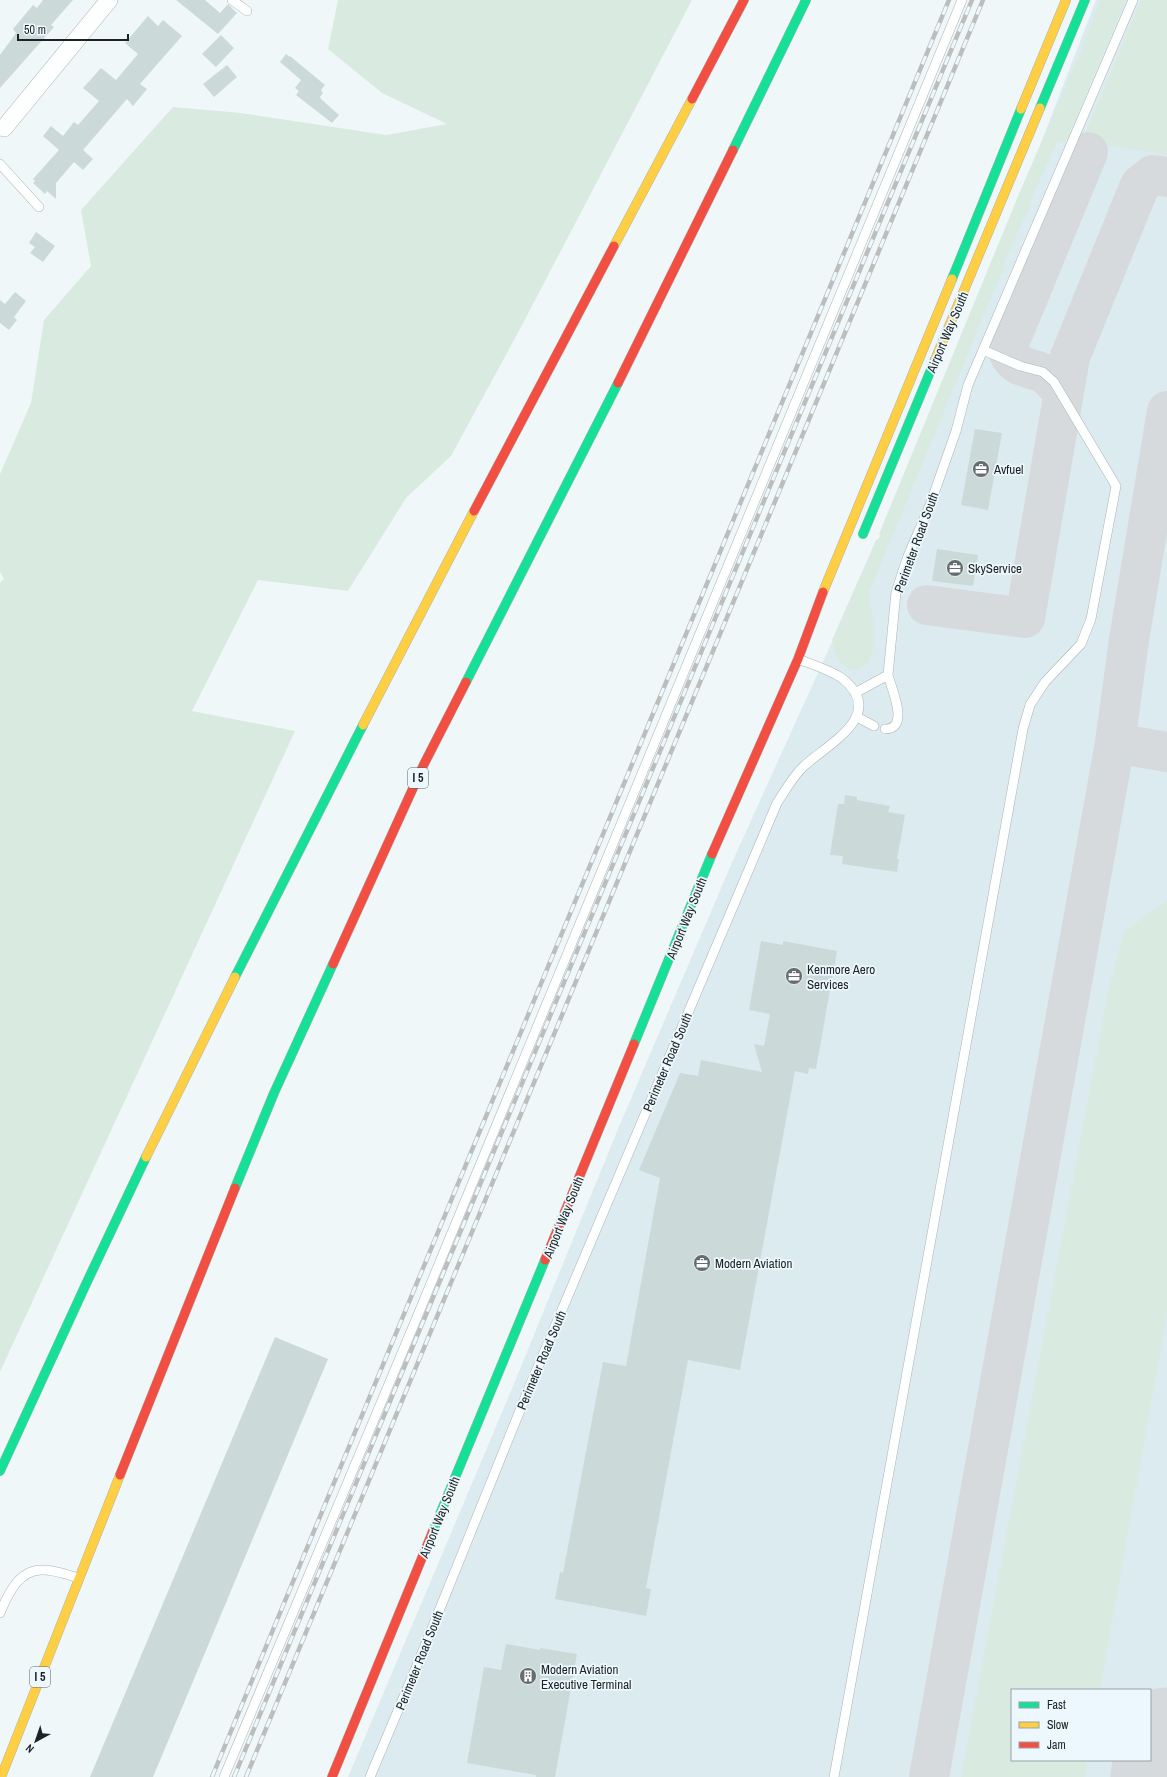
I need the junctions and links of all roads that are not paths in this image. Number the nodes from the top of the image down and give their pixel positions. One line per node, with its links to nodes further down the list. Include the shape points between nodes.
1 (110, 0): 10 (street)
2 (232, 0): 9 (lane)
3 (744, 0): 22 (main road, via 318,809 135,1181)
4 (806, 0): 23 (main road, I 5, via 655,311 424,764 274,1093)
5 (962, 0): 26 (lane)
6 (1066, 0): 16 (main road, Airport Way South, via 830,574)
7 (1085, 0): 14 (main road, Airport Way South)
8 (1133, 0): 13 (lane, Perimeter Road South)
9 (247, 11)
10 (4, 128)
11 (0, 164): 12 (lane)
12 (39, 207)
13 (983, 350): 17 (lane, Perimeter Road South, via 972,376 930,506 908,556 896,592); 29 (lane, via 1020,366 1043,372 1054,382 1116,486 1091,619 1081,644 1044,682 1030,705 1023,729)
14 (860, 541)
15 (826, 612): 16 (main road, Airport Way South)
16 (798, 659): 18 (lane, via 842,678); 27 (main road, Airport Way South, via 722,830)
17 (888, 675): 18 (lane); 21 (lane, Perimeter Road South, via 899,718 896,726)
18 (855, 693): 19 (lane, via 859,708)
19 (857, 716): 20 (lane); 28 (lane, Perimeter Road South, via 836,742 803,767 777,803 531,1383)
20 (874, 726)
21 (885, 729)
22 (0, 1471)
23 (79, 1578): 24 (lane, via 43,1570 31,1572 21,1577 8,1594); 25 (main road, I 5)
24 (0, 1612)
25 (1, 1777)
26 (224, 1777)
27 (332, 1777)
28 (370, 1777)
29 (834, 1777)

